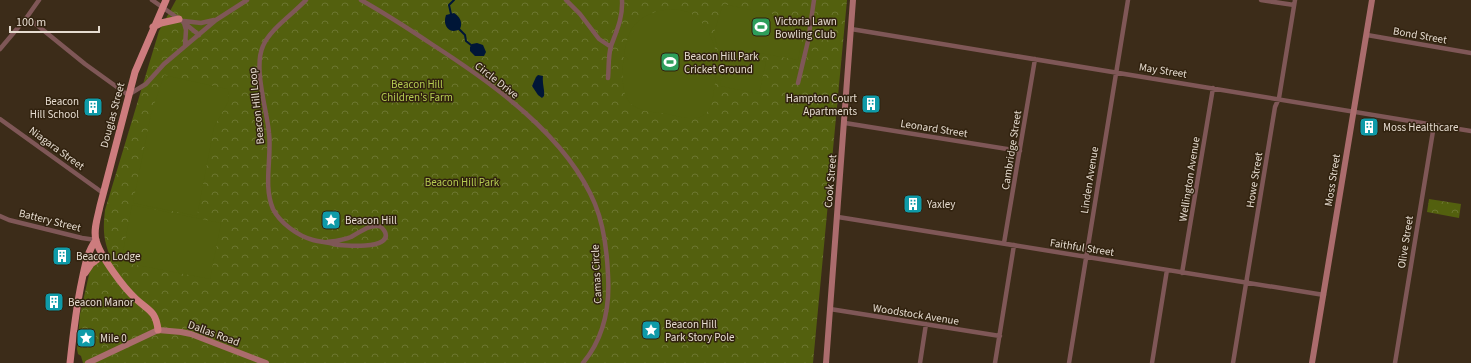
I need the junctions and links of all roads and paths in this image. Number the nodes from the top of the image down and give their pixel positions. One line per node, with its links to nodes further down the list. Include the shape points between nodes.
1 (39, 0): 16 (street)
2 (152, 0): 15 (street)
3 (166, 0): 15 (main road, Douglas Street)
4 (247, 0): 17 (street)
5 (306, 0): 45 (street, Beacon Hill Loop, via 262,47 260,72 269,134 270,191 273,209 288,226 303,236)
6 (361, 0): 41 (street, Circle Drive, via 470,70 531,119 574,168)
7 (566, 0): 24 (street, via 599,39)
8 (622, 0): 24 (street, via 622,15)
9 (814, 0): 30 (street)
10 (853, 0): 20 (main road, Cook Street)
11 (1128, 0): 28 (street, Linden Avenue)
12 (1261, 0): 14 (street)
13 (1372, 0): 21 (main road, Moss Street)
14 (1294, 3): 33 (street, Howe Street)
15 (162, 8): 18 (street); 19 (main road, Douglas Street)
16 (26, 17): 25 (street); 32 (street)
17 (216, 20): 18 (street, via 201,23); 22 (street)
18 (182, 21): 19 (main road, via 161,23); 22 (street); 23 (street, via 186,30)
19 (153, 27): 32 (main road, Douglas Street)
20 (851, 29): 27 (street, May Street); 36 (main road, Cook Street)
21 (1367, 35): 26 (street, Bond Street); 34 (main road, Moss Street)
22 (199, 36): 23 (street)
23 (185, 47): 32 (street, via 164,64 146,84)
24 (611, 47): 29 (street)
25 (0, 49)
26 (1471, 53)
27 (1035, 59): 28 (street, May Street); 39 (street, Cambridge Street)
28 (1115, 72): 31 (street, May Street); 49 (street, Linden Avenue)
29 (608, 78)
30 (798, 84)
31 (1213, 88): 33 (street, May Street); 51 (street, Wellington Avenue)
32 (128, 96): 40 (main road, Douglas Street)
33 (1279, 98): 34 (street, May Street); 53 (street, Howe Street, via 1275,107)
34 (1354, 111): 37 (street, May Street); 54 (main road, Moss Street)
35 (0, 119): 40 (street, Niagara Street)
36 (845, 123): 39 (street, Leonard Street); 43 (main road, Cook Street)
37 (1434, 125): 38 (street, May Street); 70 (street, Olive Street)
38 (1471, 131)
39 (1020, 151): 46 (street, Cambridge Street)
40 (103, 193): 44 (main road, Douglas Street, via 96,224)
41 (594, 204): 62 (street, Camas Circle, via 606,252 608,302 599,337)
42 (0, 216): 44 (street, Battery Street)
43 (838, 216): 46 (street, Faithful Street); 55 (main road, Cook Street)
44 (96, 240): 48 (main road, Douglas Street); 52 (main road, Douglas Street, via 90,248)
45 (327, 242): 45 (street, Beacon Hill Loop, via 339,246 376,245 384,239 385,234 381,227 374,226 349,238)
46 (1004, 243): 47 (street, Faithful Street)
47 (1014, 245): 49 (street, Faithful Street); 58 (street)
48 (103, 255): 52 (main road, Douglas Street, via 86,270); 57 (main road, Douglas Street, via 127,290 154,314)
49 (1086, 256): 50 (street, Faithful Street); 66 (street, Linden Avenue)
50 (1167, 270): 51 (street, Faithful Street); 67 (street)
51 (1182, 273): 53 (street, Faithful Street)
52 (82, 282): 59 (main road, Douglas Street)
53 (1247, 283): 54 (street, Faithful Street); 68 (street, Howe Street)
54 (1324, 295): 69 (main road, Moss Street)
55 (830, 309): 56 (street, Woodstock Avenue); 63 (main road, Cook Street)
56 (926, 324): 58 (street, Woodstock Avenue); 64 (street)
57 (158, 330): 60 (main road); 61 (main road, Dallas Road, via 191,334)
58 (1000, 336): 65 (street)
59 (70, 363)
60 (88, 363)
61 (266, 363)
62 (583, 363)
63 (826, 363)
64 (920, 363)
65 (995, 363)
66 (1069, 363)
67 (1152, 363)
68 (1233, 363)
69 (1312, 363)
70 (1395, 363)

